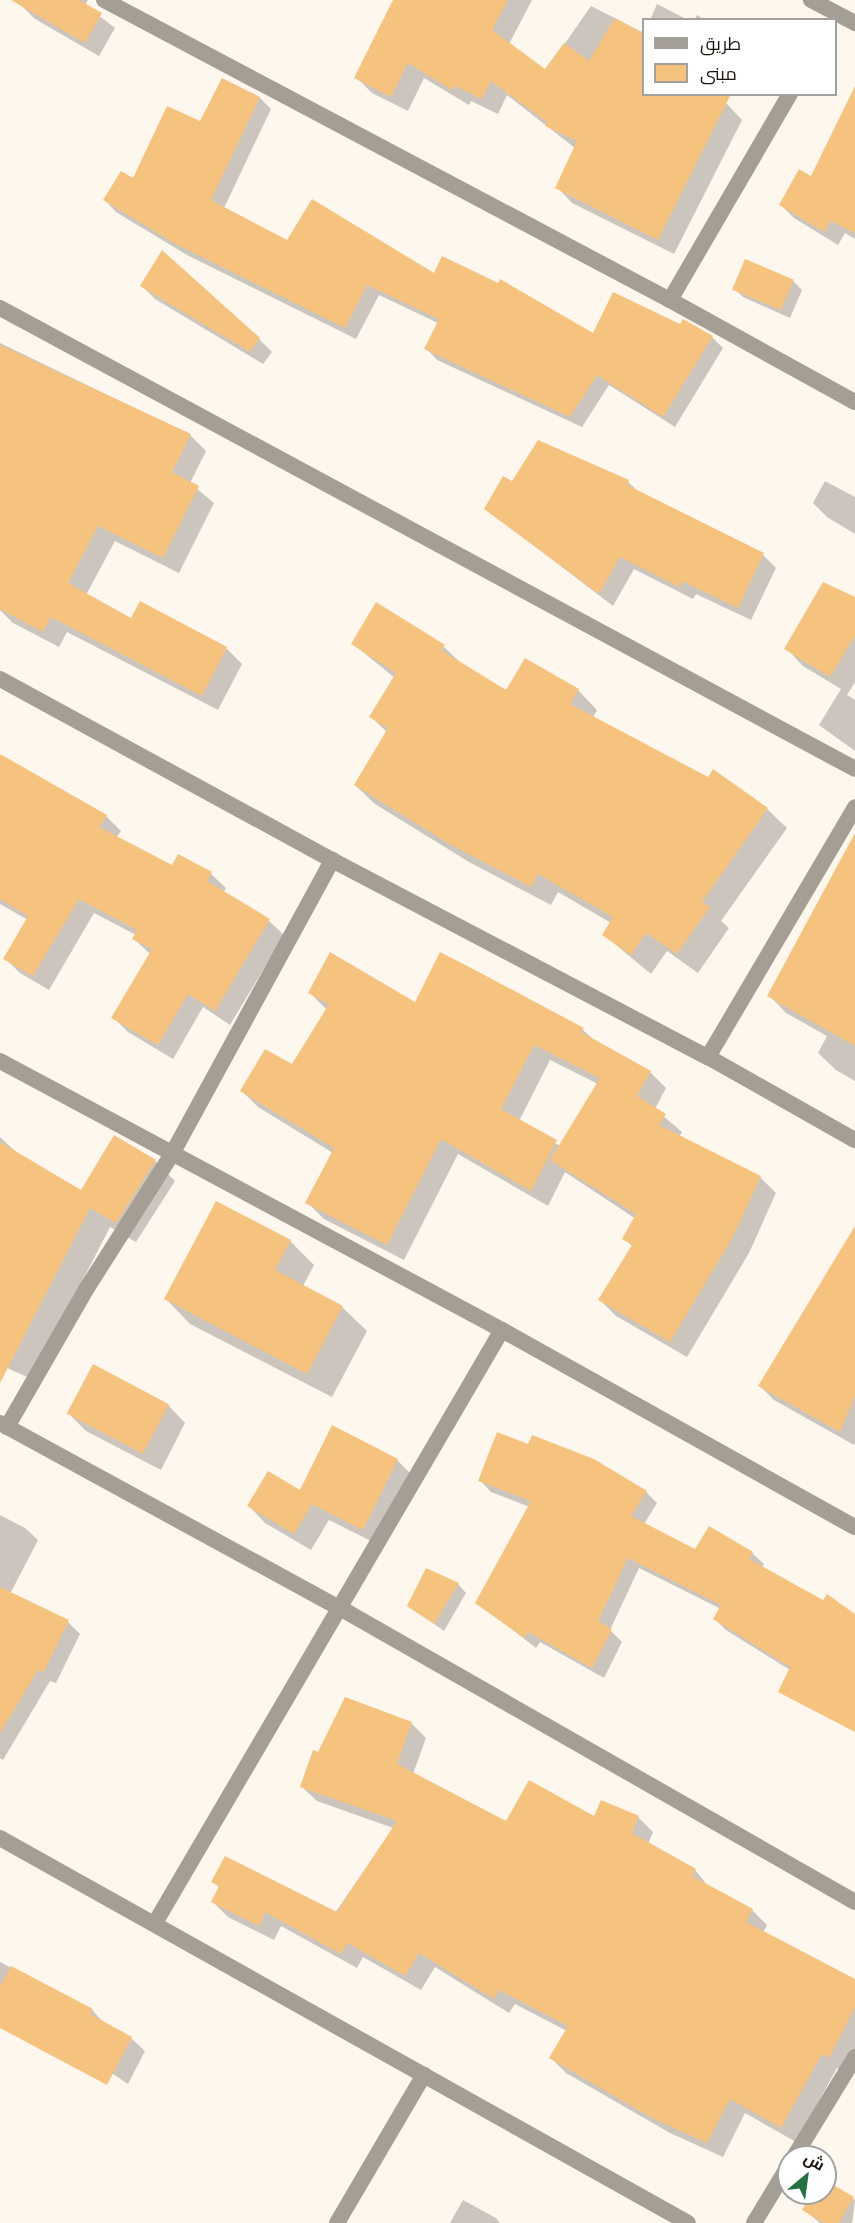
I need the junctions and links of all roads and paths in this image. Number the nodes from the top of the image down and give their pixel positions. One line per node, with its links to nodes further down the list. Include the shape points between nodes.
1 (104, 0): 6 (street)
2 (811, 0): 3 (street)
3 (838, 11): 4 (street)
4 (855, 23)
5 (789, 96): 6 (street)
6 (670, 300): 8 (street)
7 (0, 308): 10 (street)
8 (855, 402)
9 (0, 679): 12 (street)
10 (855, 769)
11 (855, 807): 13 (street)
12 (332, 860): 13 (street); 16 (street)
13 (708, 1057): 15 (street)
14 (0, 1061): 16 (street)
15 (855, 1140)
16 (172, 1154): 17 (street); 18 (street)
17 (502, 1330): 19 (street); 20 (street)
18 (4, 1425): 20 (street)
19 (855, 1527)
20 (340, 1608): 22 (street); 23 (street)
21 (0, 1838): 23 (street)
22 (855, 1902)
23 (155, 1923): 25 (street)
24 (855, 2057): 26 (street)
25 (424, 2075): 28 (street); 29 (street)
26 (801, 2145)
27 (777, 2186): 30 (street)
28 (337, 2223)
29 (688, 2223)
30 (754, 2223)

